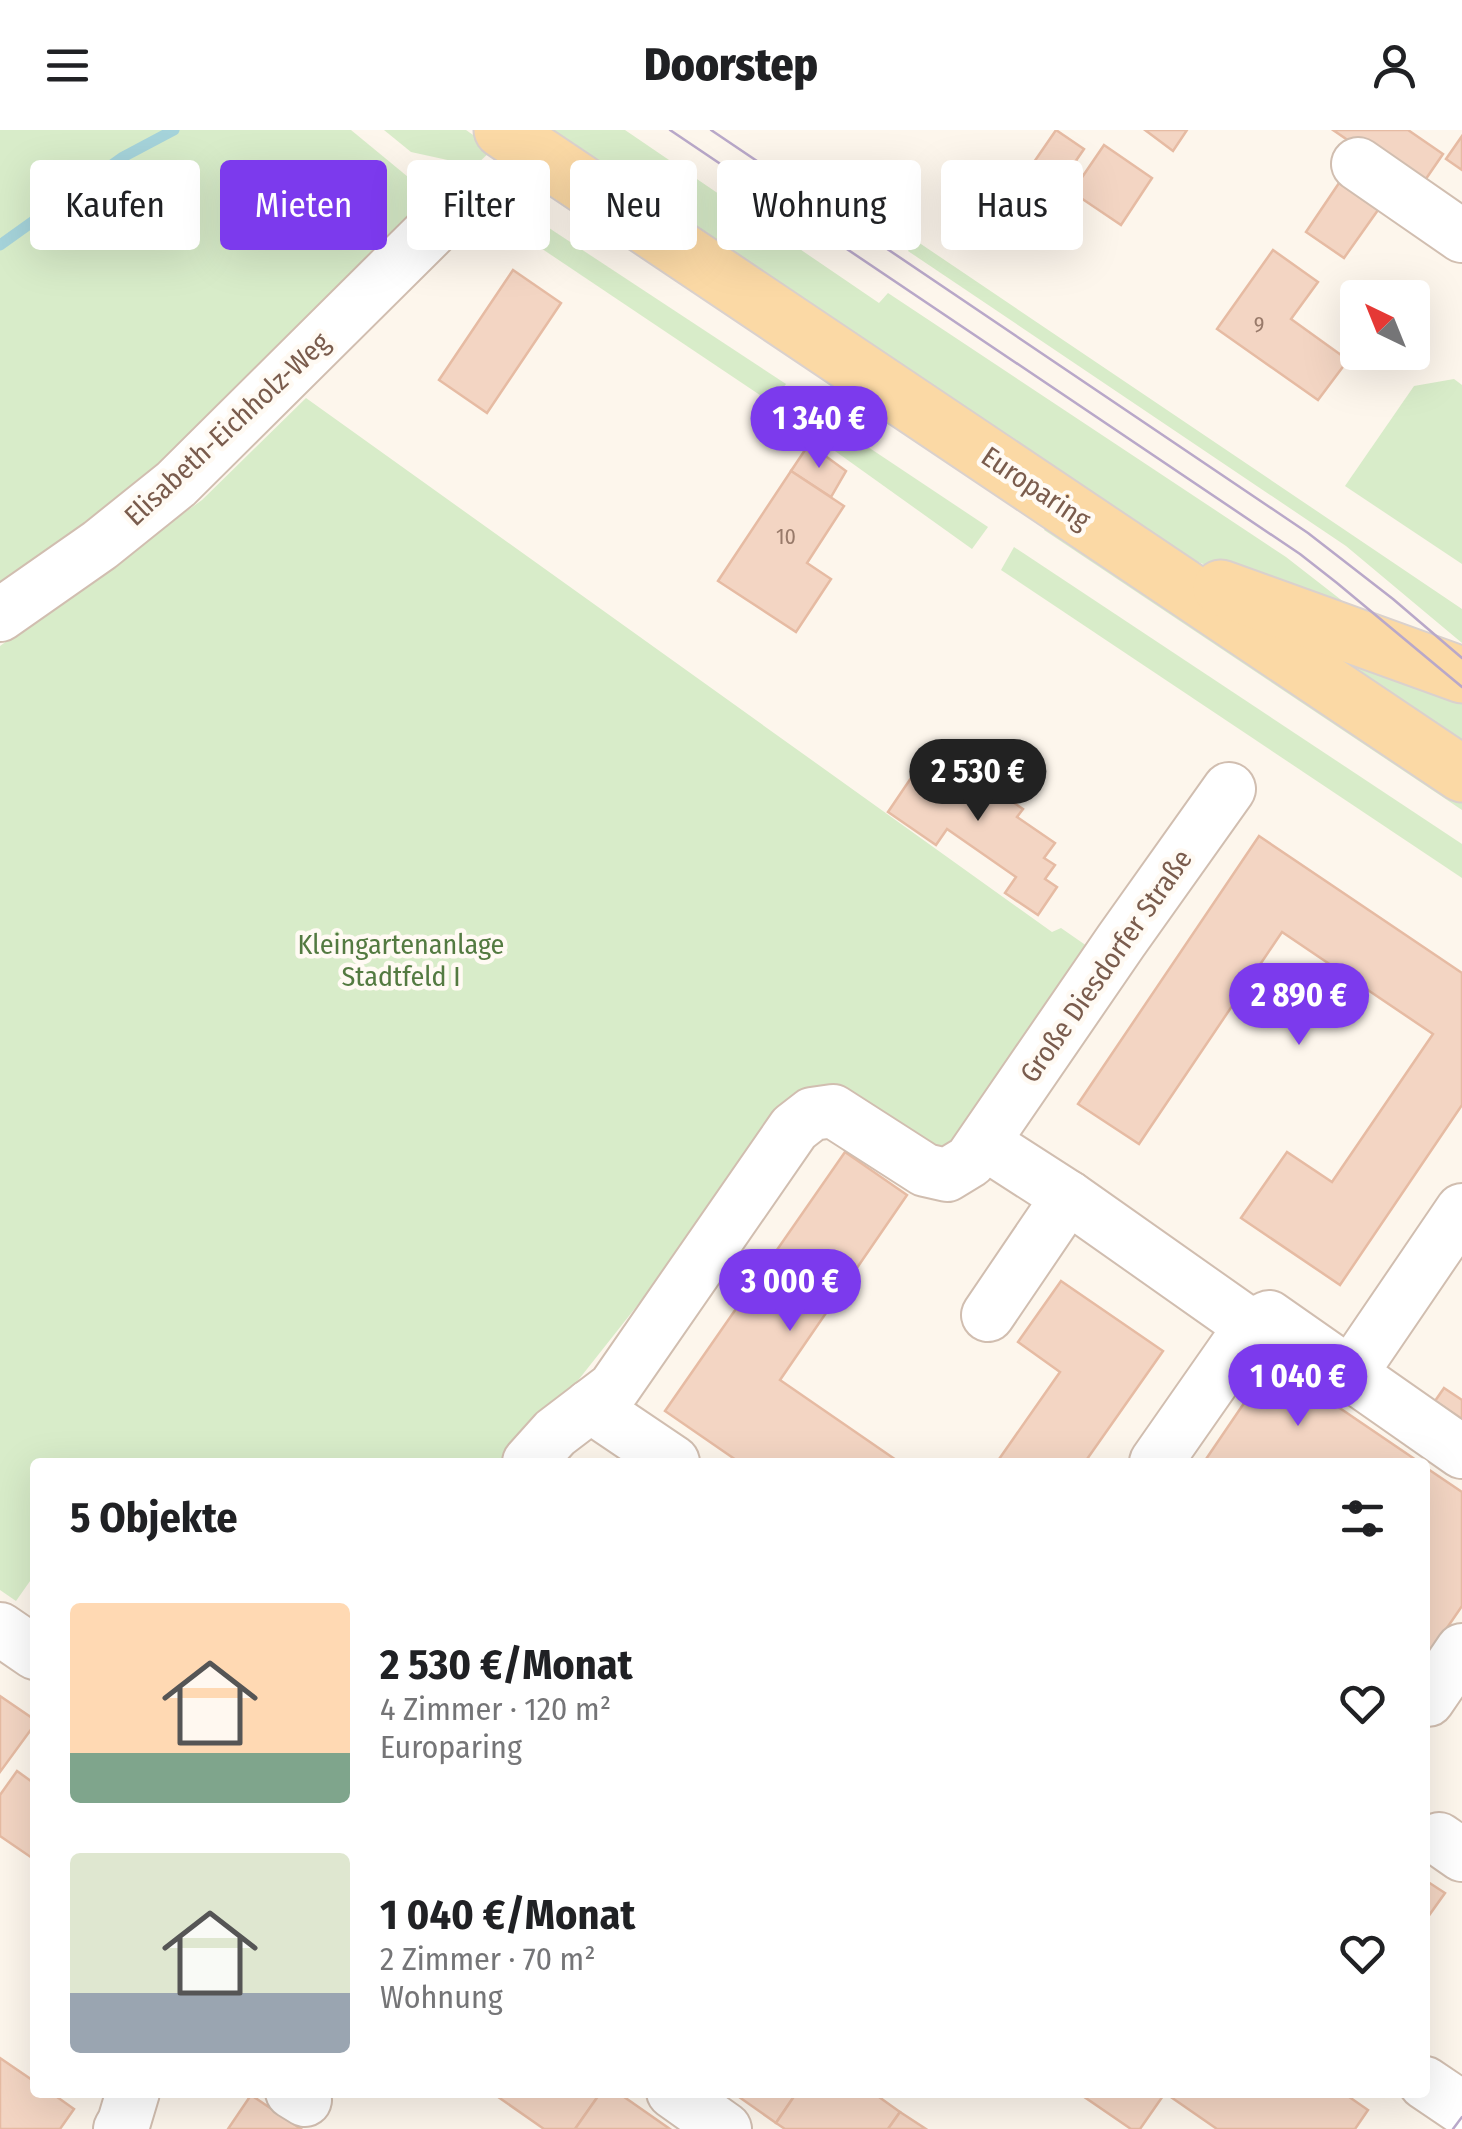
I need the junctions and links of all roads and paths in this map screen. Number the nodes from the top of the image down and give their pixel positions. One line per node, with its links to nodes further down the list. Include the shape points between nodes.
1 (502, 130): 5 (main road, Europaring)
2 (1358, 164): 3 (street)
3 (1462, 236)
4 (412, 250): 6 (street, Elisabeth-Eichholz-Weg, via 176,484)
5 (1122, 546): 7 (main road, Europaring); 8 (main road, Europaring)
6 (0, 615)
7 (1462, 676)
8 (1462, 774)
9 (1229, 789): 10 (street, Große Diesdorfer Straße)
10 (984, 1143): 11 (street); 16 (street, Große Diesdorfer Straße, via 948,1175 926,1170 832,1112 812,1114 794,1128 614,1388)
11 (1068, 1197): 13 (street); 14 (street)
12 (1462, 1210): 15 (street)
13 (988, 1315)
14 (1251, 1326): 15 (street, via 1269,1317); 19 (street)
15 (1351, 1373): 17 (street)
16 (558, 1434): 18 (street)
17 (1462, 1452)
18 (656, 1458)
19 (1159, 1458)
20 (0, 1629): 21 (street)
21 (30, 1650)
22 (1462, 1650): 23 (street)
23 (1438, 1708)
24 (1430, 2086): 27 (street)
25 (132, 2098): 28 (street)
26 (681, 2098): 29 (street)
27 (1462, 2108)
28 (120, 2129)
29 (725, 2129)

